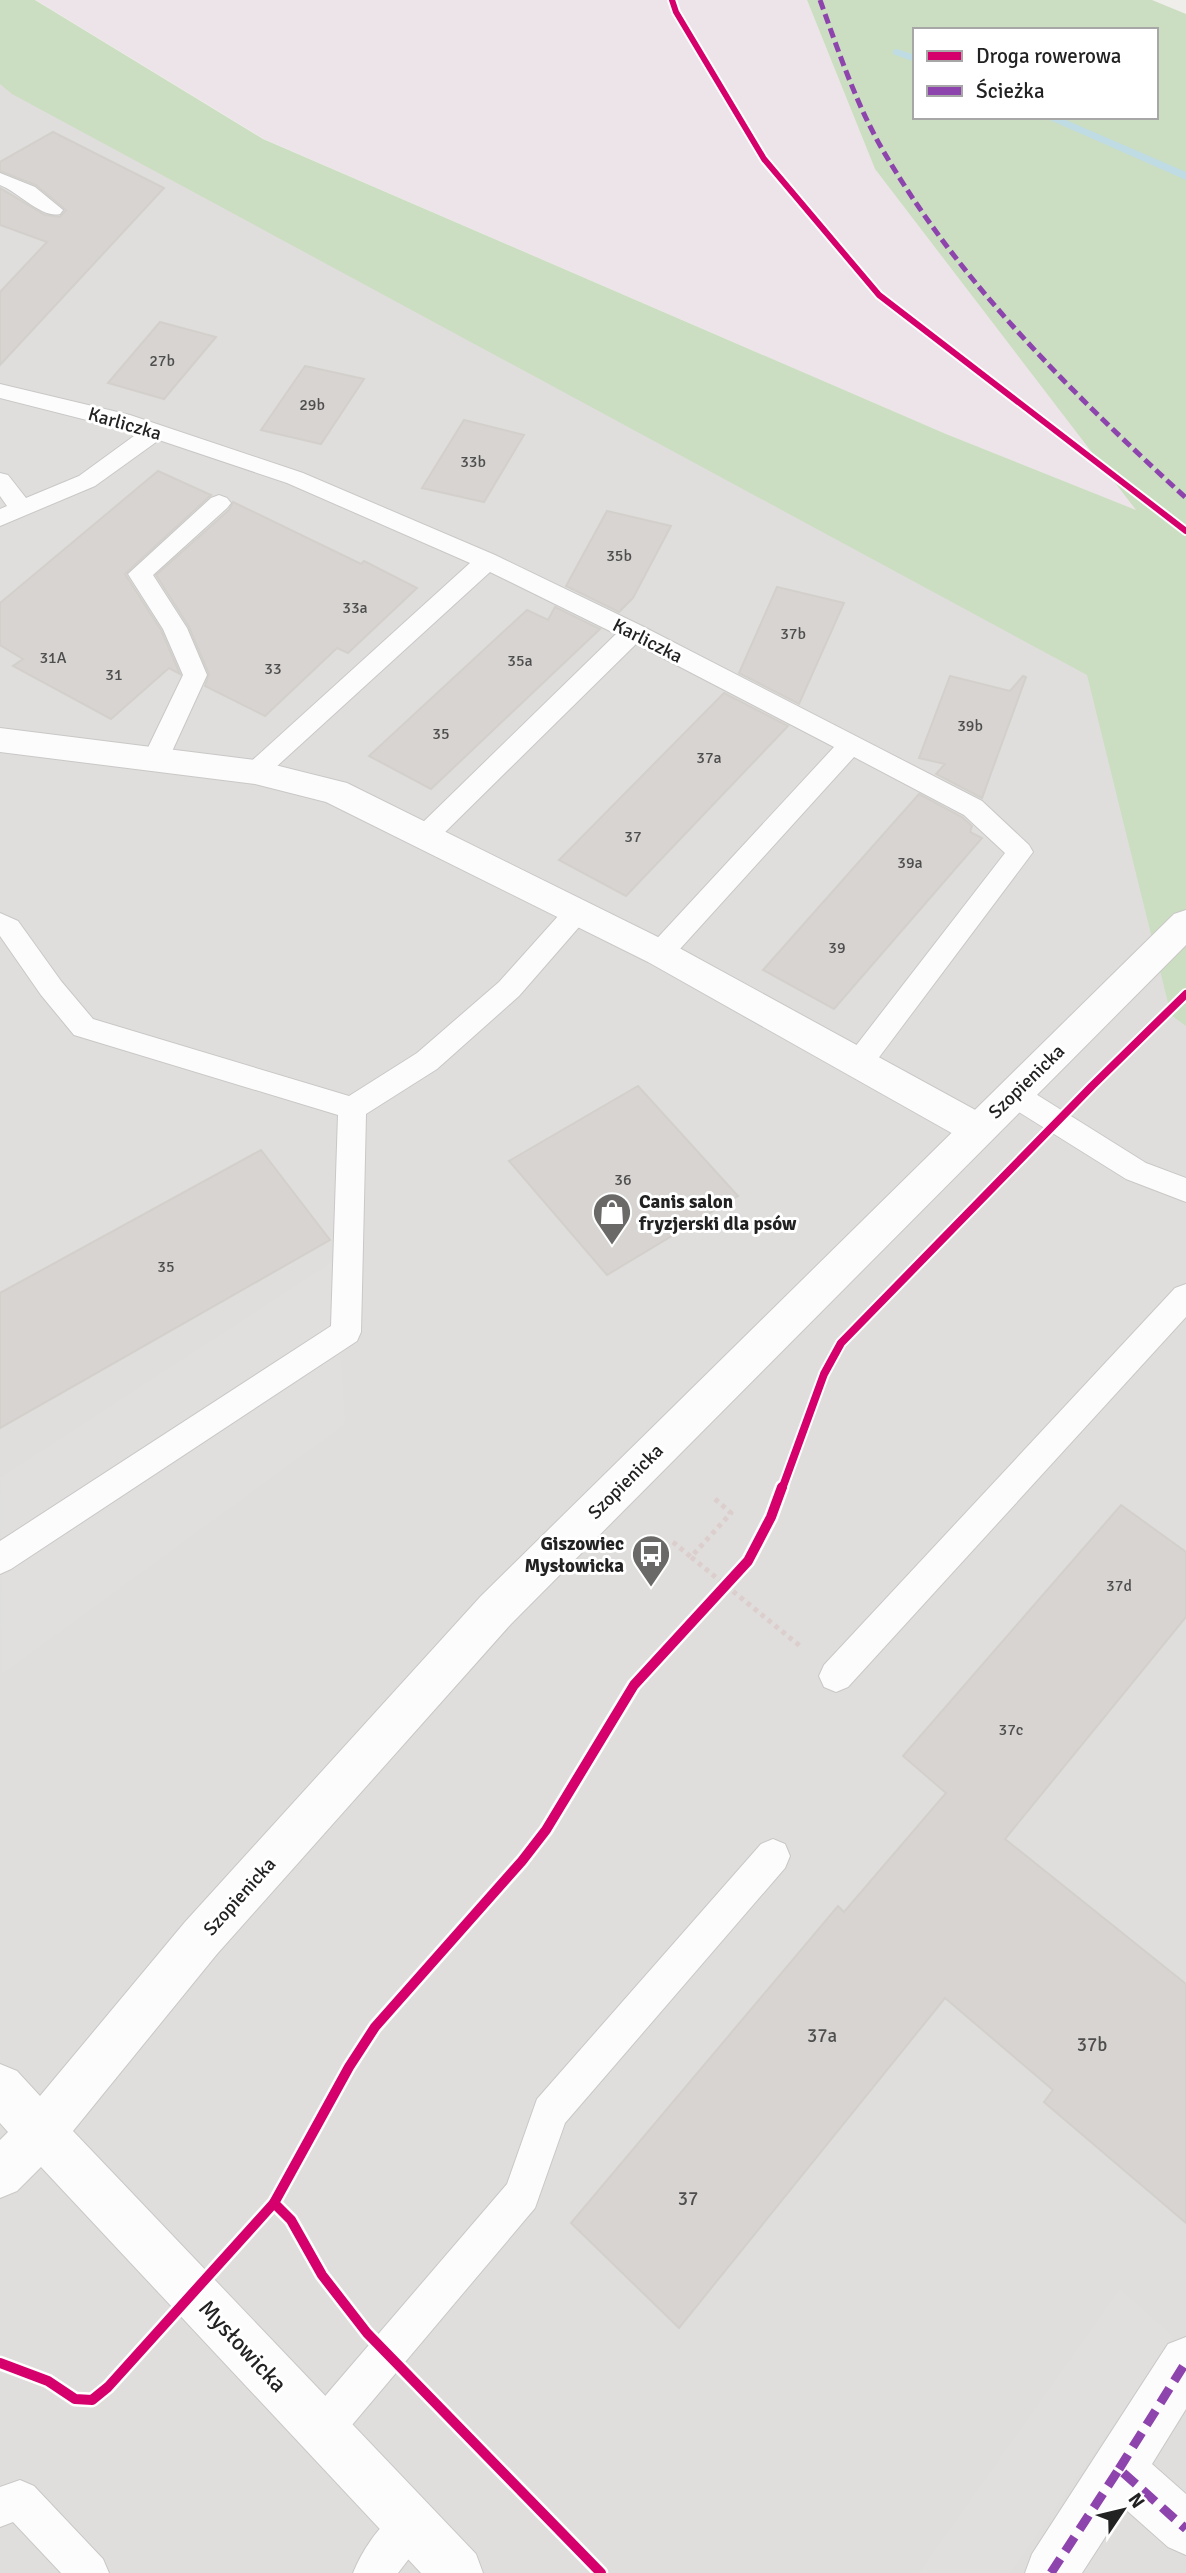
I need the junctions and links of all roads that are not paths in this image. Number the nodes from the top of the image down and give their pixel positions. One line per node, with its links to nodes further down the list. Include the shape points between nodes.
1 (0, 179): 2 (lane, via 41,199)
2 (52, 210)
3 (0, 391): 4 (lane, Karliczka)
4 (156, 431): 7 (lane, via 87,481); 9 (lane, Karliczka, via 295,478)
5 (0, 480): 7 (lane)
6 (219, 503): 13 (lane, via 140,574 175,628 195,675)
7 (22, 509): 8 (lane)
8 (0, 518)
9 (487, 561): 10 (lane, Karliczka); 14 (lane)
10 (634, 632): 12 (lane, Karliczka); 15 (lane)
11 (0, 740): 13 (street)
12 (851, 744): 19 (lane); 20 (lane, Karliczka, via 973,808 1020,852)
13 (156, 758): 14 (street)
14 (255, 772): 15 (street, via 335,792)
15 (426, 835): 16 (street)
16 (577, 912): 19 (street); 22 (lane, via 509,989 427,1061)
17 (0, 923): 22 (lane, via 84,1027)
18 (1186, 923): 21 (street, Szopienicka)
19 (660, 953): 20 (street)
20 (858, 1064): 23 (street)
21 (1013, 1094): 23 (street, Szopienicka); 24 (lane, via 1136,1171)
22 (352, 1108): 26 (lane, via 346,1332)
23 (977, 1129): 30 (street, Szopienicka, via 488,1619 201,1938)
24 (1186, 1190)
25 (1186, 1297): 27 (lane)
26 (0, 1559)
27 (836, 1676)
28 (773, 1856): 33 (lane, via 550,2112 522,2195)
29 (0, 2088): 30 (street, Mysłowicka)
30 (41, 2133): 31 (street, Szopienicka); 33 (street, Mysłowicka)
31 (0, 2174)
32 (1186, 2362): 34 (street)
33 (322, 2430): 36 (street, Mysłowicka)
34 (1119, 2469): 37 (street); 41 (street)
35 (0, 2507): 38 (lane, via 20,2500)
36 (411, 2524): 39 (lane); 40 (street, Mysłowicka)
37 (1186, 2529)
38 (89, 2573)
39 (373, 2573)
40 (457, 2573)
41 (1051, 2573)

